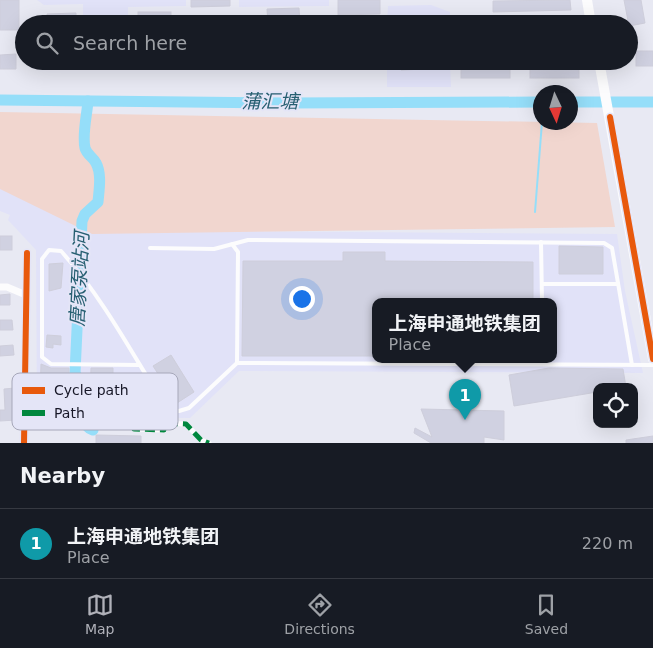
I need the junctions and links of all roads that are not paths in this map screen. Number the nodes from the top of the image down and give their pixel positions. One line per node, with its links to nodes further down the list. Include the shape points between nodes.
1 (587, 0): 2 (main road)
2 (590, 15)
3 (600, 70): 15 (main road)
4 (542, 242): 5 (lane, via 248,240); 10 (lane); 11 (lane, via 608,244 612,248)
5 (232, 244): 6 (lane, via 214,249); 16 (lane, via 238,252)
6 (150, 248)
7 (27, 253): 13 (street)
8 (42, 278): 9 (lane); 18 (lane, via 42,357 45,362); 18 (lane, via 42,259 49,250 62,252 80,272)
9 (48, 278)
10 (542, 284): 11 (lane); 14 (lane)
11 (618, 284): 19 (lane)
12 (0, 287): 13 (street)
13 (26, 296): 21 (street)
14 (542, 298)
15 (653, 359)
16 (237, 363): 17 (lane); 23 (lane, via 189,408)
17 (542, 364): 19 (lane)
18 (139, 365): 22 (lane)
19 (632, 365): 20 (lane)
20 (653, 365)
21 (25, 373)
22 (144, 373)
23 (178, 410)
24 (178, 424): 29 (street, via 186,424 201,440)
25 (24, 430): 28 (street)
26 (134, 430): 27 (street)
27 (164, 430)
28 (24, 443)
29 (209, 443)

